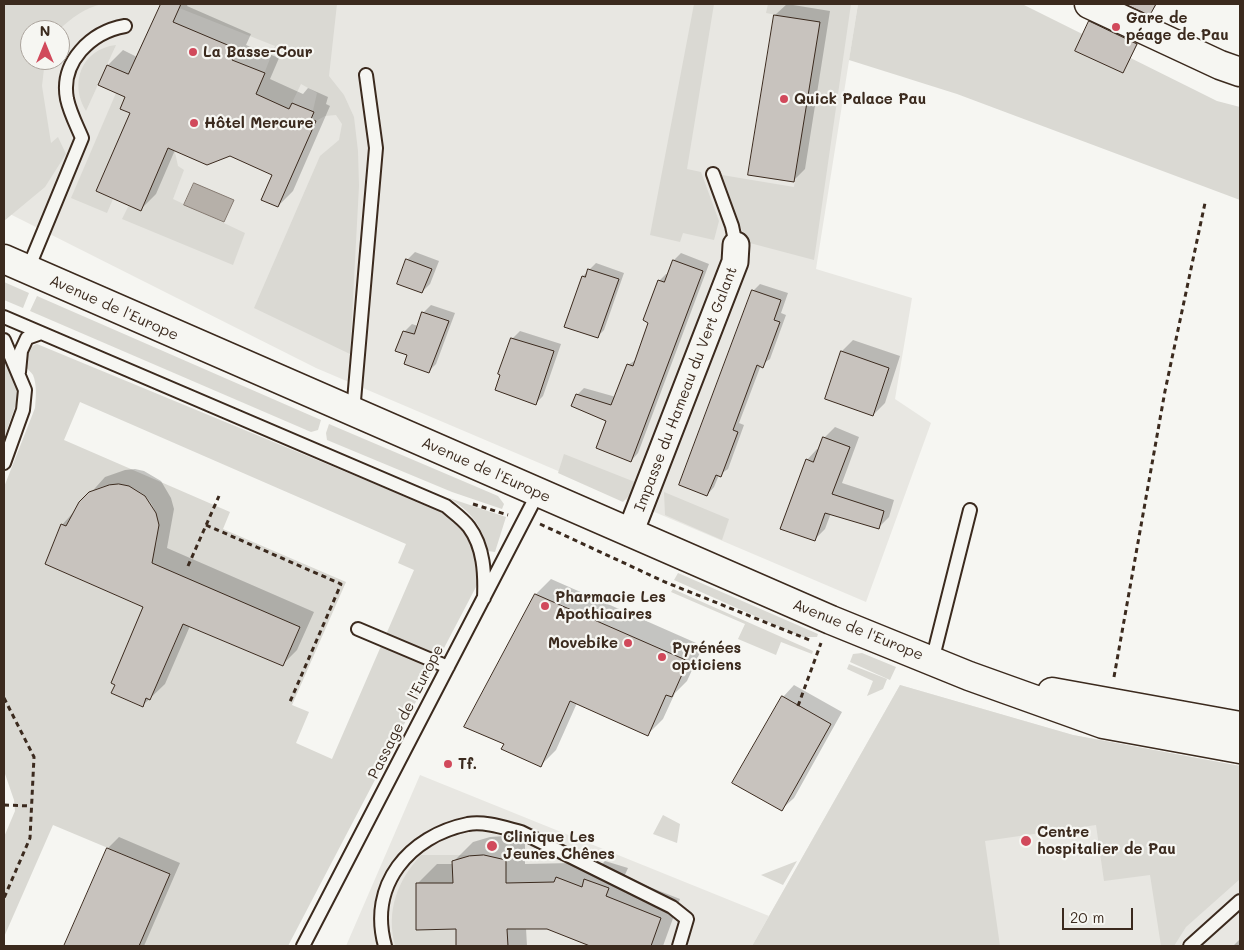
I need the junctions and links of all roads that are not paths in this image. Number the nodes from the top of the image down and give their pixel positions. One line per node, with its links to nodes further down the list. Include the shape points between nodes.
1 (1089, 4): 3 (main road, via 1220,66)
2 (125, 26): 7 (lane, via 92,38 72,62 67,79 67,97 82,138)
3 (1240, 72)
4 (366, 75): 12 (lane, via 376,148)
5 (712, 174): 6 (lane)
6 (736, 244): 16 (street, Impasse du Hameau du Vert Galant, via 735,262)
7 (16, 264): 12 (main road, Avenue de l'Europe)
8 (4, 317): 9 (lane)
9 (40, 333): 11 (lane, via 28,338 21,351); 17 (lane, via 446,506 469,526 475,540 485,571)
10 (4, 340): 11 (lane)
11 (19, 372): 13 (lane, via 26,390 24,410)
12 (352, 412): 14 (main road, Avenue de l'Europe)
13 (4, 463)
14 (538, 493): 16 (main road, Avenue de l'Europe); 17 (lane, Passage de l'Europe)
15 (970, 510): 19 (lane)
16 (630, 533): 19 (main road, Avenue de l'Europe)
17 (484, 598): 20 (lane, Passage de l'Europe)
18 (358, 629): 20 (lane)
19 (932, 661): 21 (main road, Avenue de l'Europe)
20 (448, 667): 25 (lane, Passage de l'Europe)
21 (969, 676): 22 (main road, Avenue de l'Europe); 23 (main road, Avenue de l'Europe, via 1103,724)
22 (1240, 726)
23 (1240, 749)
24 (1240, 900): 28 (lane)
25 (303, 946)
26 (385, 946): 27 (lane, via 381,917 384,897 400,861 418,844 470,824 521,832 672,907 687,919)
27 (679, 946)
28 (1190, 946)

